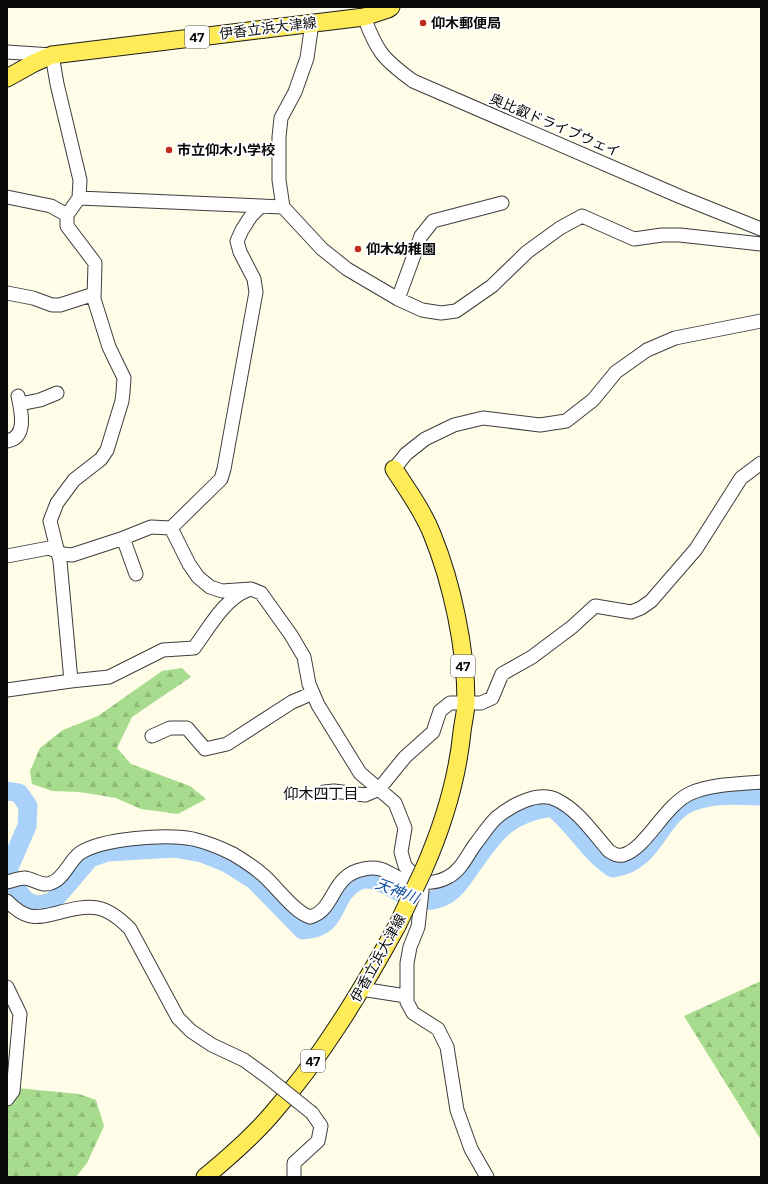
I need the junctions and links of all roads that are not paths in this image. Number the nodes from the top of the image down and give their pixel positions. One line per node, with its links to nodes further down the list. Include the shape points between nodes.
1 (391, 8): 2 (main road, 伊香立浜大津線 / 47)
2 (364, 16): 3 (main road, 伊香立浜大津線 / 47); 13 (street, 奥比叡ドライブウェイ, via 375,45 391,65 413,81)
3 (312, 22): 5 (main road, 伊香立浜大津線 / 47); 11 (street, via 307,58 281,118 279,180)
4 (7, 52): 5 (street)
5 (52, 55): 6 (main road, 伊香立浜大津線 / 47); 8 (street, via 80,180)
6 (7, 78)
7 (7, 197): 12 (street, via 51,206)
8 (79, 198): 10 (street); 12 (street)
9 (502, 203): 17 (street, via 433,221 421,236)
10 (261, 206): 11 (street); 23 (street, via 251,216 237,241 254,280 256,292 224,469 221,479)
11 (283, 207): 17 (street, via 322,249 347,269)
12 (67, 215): 16 (street, via 67,226 95,263)
13 (761, 229)
14 (761, 244): 17 (street, via 680,235 634,239 582,216 533,248 492,286 456,310 440,313 422,310)
15 (7, 293): 16 (street, via 60,306)
16 (94, 294): 25 (street, via 97,313 109,347 124,378 122,401 107,450 101,459 74,480 52,513 50,521)
17 (398, 299)
18 (761, 321): 22 (street, via 675,338 647,350 616,372 593,400 566,421 540,425 483,418 454,425 425,440 406,454)
19 (57, 393): 20 (street, via 40,400 19,400 22,425 18,433)
20 (7, 441)
21 (761, 463): 32 (street, via 741,478 696,549 651,601 631,612 595,606 572,627 502,674 492,698 481,703)
22 (394, 468): 32 (main road, 伊香立浜大津線 / 47, via 432,532 446,571 454,602)
23 (171, 528): 24 (street, via 151,527); 28 (street, via 189,564 198,577 210,587 222,591)
24 (123, 538): 25 (street, via 72,555); 27 (street)
25 (57, 550): 26 (street, via 50,548); 29 (street)
26 (7, 556)
27 (136, 574)
28 (251, 589): 29 (street, via 228,603 194,648 163,650 109,677); 31 (street, via 261,593 291,635 304,657)
29 (71, 681): 30 (street)
30 (7, 690)
31 (313, 693): 33 (street, via 292,702 227,744 205,749 187,728 170,728); 35 (street, via 360,773)
32 (466, 702): 35 (street, via 450,703 440,711 433,732 405,757); 37 (main road, 伊香立浜大津線 / 47, via 459,760 448,808)
33 (152, 736)
34 (761, 782): 37 (street, via 727,785 690,793 666,812 645,838 624,855 609,851 572,810 556,799 543,797 528,800 496,818 450,877 435,883)
35 (379, 789): 36 (street, via 365,795); 37 (street, via 395,803 405,828 401,852 405,866)
36 (324, 792)
37 (422, 881): 38 (street, via 404,880 382,869 357,870 342,880 320,913 310,917 300,911 263,875 232,854 194,840 164,837 118,841 96,846 81,853 57,880 50,884 24,878); 41 (main road, 伊香立浜大津線 / 47, bridge); 42 (street, via 418,927 407,963)
38 (7, 882)
39 (7, 901): 45 (street, bridge, via 29,916 43,917 84,906 108,911 119,917 130,929 178,1018 190,1031 244,1060 312,1113 321,1126 318,1141 294,1163)
40 (7, 988): 43 (street, via 20,1014 14,1091)
41 (361, 989): 42 (street); 44 (main road, 伊香立浜大津線 / 47, via 309,1066 271,1115)
42 (406, 996): 46 (street, via 413,1013 438,1029 447,1048 457,1110 470,1149)
43 (7, 1099)
44 (205, 1177)
45 (294, 1177)
46 (487, 1177)

